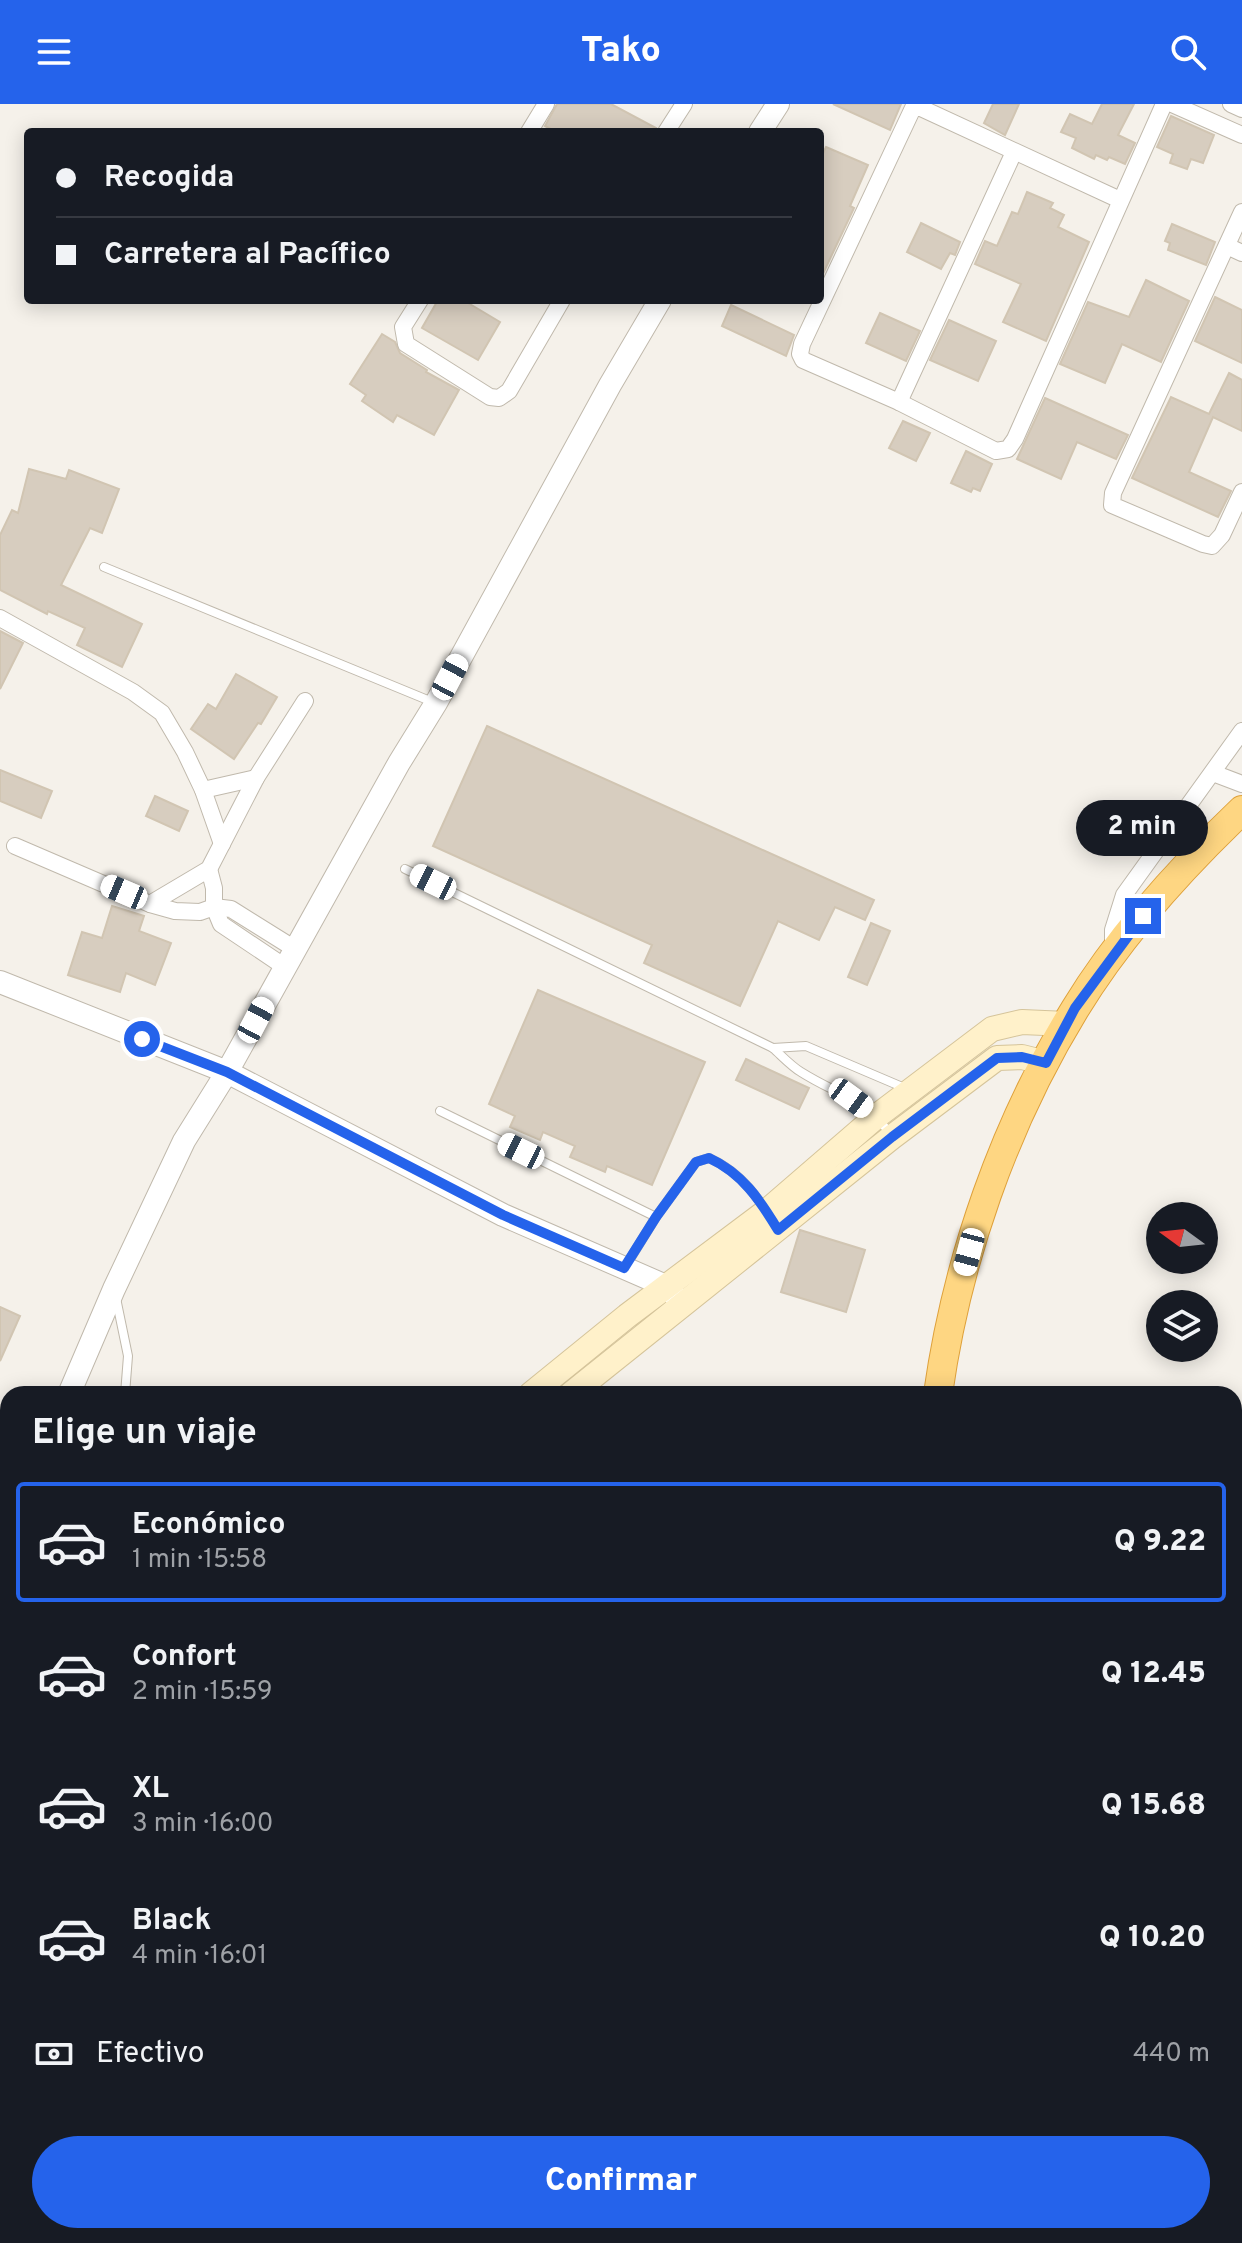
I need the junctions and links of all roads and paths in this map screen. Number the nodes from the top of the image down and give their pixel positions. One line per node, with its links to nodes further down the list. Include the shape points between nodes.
1 (546, 104): 8 (street)
2 (684, 104): 9 (street)
3 (778, 104): 10 (street)
4 (1164, 104): 13 (street)
5 (1172, 104): 11 (street)
6 (1231, 104): 7 (street)
7 (1242, 109)
8 (531, 128)
9 (669, 128)
10 (763, 128)
11 (1242, 135)
12 (1014, 152): 13 (street); 16 (street, via 913,108); 21 (street)
13 (1120, 200): 21 (street, via 1008,449 996,451)
14 (1242, 212): 15 (street)
15 (1234, 250): 22 (street, via 1113,493 1112,505 1212,546)
16 (824, 295)
17 (417, 304): 18 (street, via 403,327 406,344 499,398 509,391)
18 (560, 304)
19 (658, 304): 26 (street)
20 (820, 304): 21 (street, via 800,354 803,360)
21 (899, 402)
22 (1242, 492)
23 (104, 567): 26 (lane)
24 (0, 618): 31 (street, via 162,713)
25 (305, 701): 29 (street)
26 (436, 703): 42 (street)
27 (1242, 731): 28 (street)
28 (1213, 773): 30 (street); 41 (street, via 1124,895 1113,930)
29 (256, 778): 31 (street); 35 (street)
30 (1242, 784)
31 (203, 790): 35 (street)
32 (1242, 793): 34 (street)
33 (1242, 810): 34 (highway)
34 (1217, 834): 41 (highway, via 1154,901)
35 (222, 844): 37 (street)
36 (15, 846): 39 (street)
37 (209, 869): 39 (street); 40 (street)
38 (405, 869): 45 (lane)
39 (150, 904): 40 (street, via 175,911)
40 (214, 907): 42 (street, via 221,924)
41 (1112, 956): 44 (highway)
42 (290, 958): 47 (street)
43 (0, 982): 47 (street)
44 (1067, 1024): 46 (highway); 48 (main road, via 1022,1022 992,1029)
45 (773, 1048): 48 (lane, via 806,1046); 50 (lane, via 799,1071)
46 (1046, 1063): 51 (main road, via 997,1058); 61 (highway, via 1008,1141 969,1252)
47 (227, 1072): 54 (street, via 503,1215); 55 (street, via 184,1141)
48 (909, 1090): 50 (main road)
49 (440, 1111): 52 (lane)
50 (877, 1116): 51 (lane); 53 (main road)
51 (892, 1137): 53 (main road)
52 (656, 1217): 53 (lane, via 696,1162 709,1158 727,1166 753,1192); 54 (lane)
53 (772, 1221): 56 (main road)
54 (624, 1268): 56 (street)
55 (114, 1289): 57 (street); 58 (lane, via 128,1356)
56 (675, 1295): 59 (main road, via 627,1316); 60 (main road)
57 (72, 1386)
58 (126, 1386)
59 (541, 1386)
60 (579, 1386)
61 (939, 1386)

